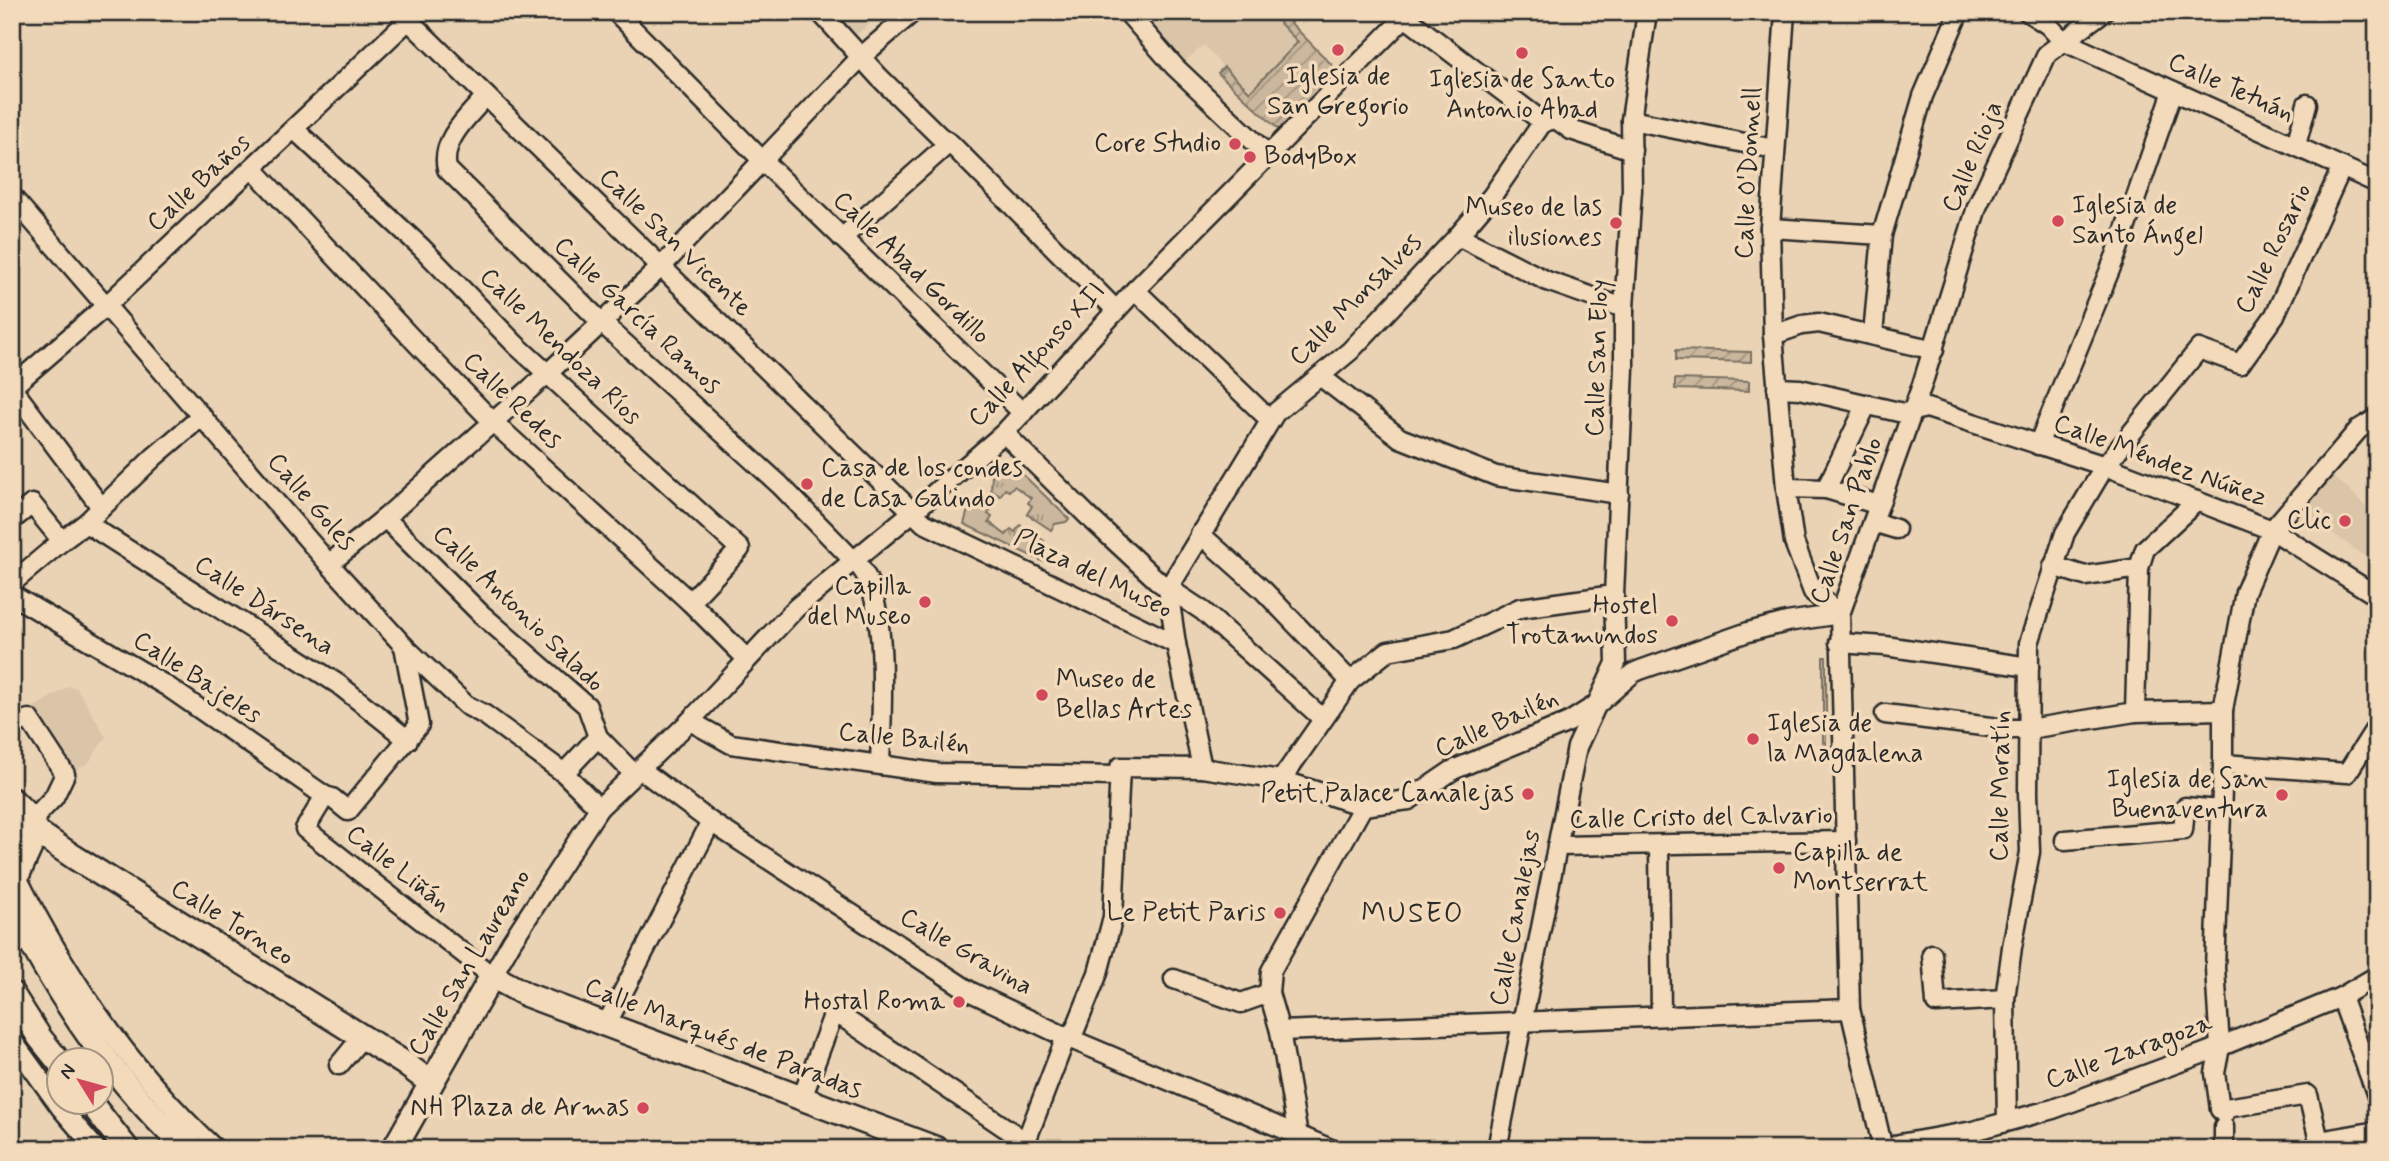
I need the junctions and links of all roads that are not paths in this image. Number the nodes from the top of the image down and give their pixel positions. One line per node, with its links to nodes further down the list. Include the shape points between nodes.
1 (616, 12): 25 (street, Calle Abad Gordillo)
2 (820, 12): 13 (street)
3 (913, 12): 13 (street)
4 (1127, 12): 24 (street, via 1175,67)
5 (1647, 12): 17 (street, Calle San Eloy)
6 (1785, 12): 22 (street, Calle O'Donnell)
7 (1959, 12): 31 (street, via 1923,96)
8 (2028, 12): 12 (street, Calle Tetuán)
9 (2103, 12): 12 (street, Calle Rioja)
10 (408, 15): 15 (street, Calle San Vicente); 19 (street, Calle Baños)
11 (1408, 15): 18 (street); 24 (street, Calle Alfonso XII)
12 (2063, 41): 14 (street, Calle Tetuán); 42 (street, Calle Rioja, via 2047,54 1977,206)
13 (862, 55): 20 (street); 25 (street)
14 (2173, 91): 21 (street, Calle Tetuán); 55 (street, via 2116,255)
15 (486, 96): 34 (street, Calle San Vicente); 39 (street, Calle García Ramos, via 451,138 444,157 447,169)
16 (2307, 104): 21 (street)
17 (1631, 120): 22 (street); 23 (street, Calle San Eloy)
18 (1543, 122): 23 (street, via 1556,119 1571,130); 32 (street, Calle Monsalves)
19 (295, 130): 27 (street, Calle Baños); 43 (street, Calle Mendoza Ríos)
20 (948, 143): 33 (street); 38 (street)
21 (2296, 145): 26 (street, Calle Tetuán)
22 (1774, 149): 30 (street, Calle O'Donnell)
23 (1632, 150): 37 (street, Calle San Eloy)
24 (1268, 155): 35 (street, Calle Alfonso XII)
25 (763, 161): 33 (street, Calle Abad Gordillo); 34 (street)
26 (2342, 167): 28 (street, Calle Tetuán); 56 (street, Calle Rosario, via 2275,315 2240,364 2199,349)
27 (252, 168): 36 (street, Calle Baños); 53 (street, Calle Redes)
28 (2377, 183)
29 (12, 197): 36 (street, Calle Goles)
30 (1770, 228): 31 (street); 40 (street, Calle O'Donnell)
31 (1882, 235): 41 (street)
32 (1458, 236): 37 (street, via 1570,291); 44 (street, Calle Monsalves, via 1350,351)
33 (842, 238): 49 (street, Calle Abad Gordillo)
34 (662, 267): 39 (street); 63 (street, Calle San Vicente)
35 (1135, 290): 38 (street, Calle Alfonso XII); 52 (street)
36 (107, 305): 45 (street, Calle Baños); 50 (street, Calle Goles)
37 (1624, 308): 59 (street, Calle San Eloy, via 1627,368)
38 (1116, 310): 49 (street, Calle Alfonso XII)
39 (601, 322): 43 (street); 72 (street, Calle García Ramos, via 780,485)
40 (1773, 335): 41 (street, via 1819,323); 46 (street, Calle O'Donnell)
41 (1873, 335): 42 (street)
42 (1934, 349): 48 (street, Calle Rioja)
43 (548, 373): 53 (street); 81 (street, Calle Mendoza Ríos, via 740,549)
44 (1320, 376): 52 (street, Calle Monsalves); 59 (street, via 1400,438 1496,476)
45 (12, 387): 62 (street)
46 (1777, 388): 47 (street, Calle Méndez Núñez); 57 (street, Calle O'Donnell)
47 (1867, 404): 48 (street, Calle Méndez Núñez); 58 (street)
48 (1913, 411): 55 (street, Calle Méndez Núñez, via 1927,408); 61 (street, Calle San Pablo)
49 (1023, 413): 54 (street, Calle Alfonso XII)
50 (202, 416): 62 (street); 73 (street, Calle Goles)
51 (2377, 418): 69 (street, via 2359,429)
52 (1270, 420): 70 (street, Calle Monsalves)
53 (492, 421): 64 (street); 81 (street, Calle Redes)
54 (1004, 433): 63 (street, Calle Alfonso XII); 77 (street, Plaza del Museo)
55 (2038, 445): 56 (street, Calle Méndez Núñez)
56 (2105, 466): 60 (street, Calle Méndez Núñez); 74 (street, Calle Moratín, via 2065,533)
57 (1786, 488): 58 (street); 82 (street, Calle O'Donnell, via 1794,542 1813,592)
58 (1826, 489): 61 (street)
59 (1619, 494): 79 (street, Calle San Eloy)
60 (2197, 501): 69 (street, Calle Méndez Núñez); 75 (street, via 2145,549)
61 (1879, 505): 66 (street, Calle San Pablo)
62 (101, 507): 67 (street)
63 (914, 512): 72 (street, Calle Alfonso XII); 84 (street, Plaza del Museo, via 924,523)
64 (385, 518): 73 (street); 98 (street, Calle Antonio Salado, via 480,613 587,706)
65 (12, 520): 71 (street, via 32,504)
66 (1873, 522): 68 (street); 82 (street, Calle San Pablo)
67 (86, 523): 71 (street); 99 (street, Calle Dársena, via 338,684)
68 (1896, 529)
69 (2272, 530): 80 (street, Calle Méndez Núñez); 90 (street, via 2245,593)
70 (1200, 534): 77 (street, Calle Monsalves); 88 (street, via 1263,590)
71 (62, 541): 76 (street)
72 (853, 560): 86 (street, Calle Alfonso XII, via 796,608); 102 (street, Calle García Ramos, via 863,568 881,641)
73 (329, 564): 85 (street, Calle Goles)
74 (2053, 566): 75 (street, via 2085,576); 87 (street, Calle Moratín, via 2029,643)
75 (2139, 568): 91 (street)
76 (12, 583)
77 (1168, 589): 84 (street); 93 (street, Plaza del Museo, via 1203,611)
78 (12, 595): 108 (street, Calle Bajeles, via 168,687)
79 (1614, 595): 88 (street, via 1520,608 1454,639 1388,651); 89 (street, Calle San Eloy, via 1616,663)
80 (2377, 596)
81 (690, 602): 86 (street, Calle Redes)
82 (1840, 614): 83 (street, Calle San Pablo); 89 (street, Calle Bailén, via 1748,632 1640,670)
83 (1839, 643): 87 (street); 116 (street, Calle San Pablo)
84 (1176, 644): 103 (street)
85 (404, 646): 99 (street, via 419,725); 106 (street, Calle Goles, via 466,705)
86 (747, 659): 94 (street, Calle Alfonso XII)
87 (2029, 667): 97 (street, Calle Moratín)
88 (1350, 681): 93 (street)
89 (1599, 703): 110 (street, Calle Bailén, via 1569,722 1453,770 1409,800); 118 (street, Calle Canalejas, via 1577,747)
90 (2223, 710): 91 (street); 101 (street)
91 (2135, 712): 97 (street)
92 (1885, 714): 97 (street)
93 (1322, 718): 107 (street)
94 (690, 721): 102 (street, Calle Bailén, via 732,744); 105 (street, Calle Alfonso XII)
95 (12, 724): 114 (street, via 29,719 65,774)
96 (2377, 726): 100 (street)
97 (2029, 729): 128 (street, Calle Moratín, via 2030,852)
98 (598, 737): 105 (street, Calle Antonio Salado); 106 (street)
99 (408, 740): 108 (street, Calle Bajeles, via 348,811)
100 (2370, 751): 101 (street, via 2347,772)
101 (2223, 764): 112 (street)
102 (880, 765): 104 (street, Calle Bailén, via 937,773)
103 (1202, 768): 104 (street, Calle Bailén); 107 (street, Calle Bailén)
104 (1120, 771): 135 (street, via 1113,917 1098,973 1075,1030)
105 (637, 772): 111 (street, Calle Alfonso XII); 113 (street, Calle Gravina)
106 (564, 773): 111 (street, Calle Goles)
107 (1281, 780): 110 (street, Calle Bailén)
108 (325, 796): 122 (street, Calle Liñán, via 305,829)
109 (12, 800): 114 (main road, Calle Torneo)
110 (1363, 806): 125 (street, via 1271,971)
111 (599, 808): 122 (street, Calle San Laureano)
112 (2221, 810): 115 (street, via 2185,807 2183,830); 138 (street, via 2215,968)
113 (710, 822): 132 (street); 135 (street, Calle Gravina, via 971,992)
114 (27, 835): 119 (main road); 134 (main road, Calle Torneo)
115 (2064, 840)
116 (1846, 841): 117 (street, Calle Cristo del Calvario); 129 (street, Calle San Pablo)
117 (1659, 845): 118 (street, Calle Cristo del Calvario); 130 (street)
118 (1557, 846): 131 (street, Calle Canalejas)
119 (14, 870): 120 (main road); 152 (street, via 42,929 93,1010 142,1074)
120 (12, 906): 151 (main road, via 73,1013 153,1118)
121 (1932, 954): 128 (street, via 1936,1003)
122 (492, 976): 132 (main road, Calle Marqués de Paradas, via 527,995); 140 (main road, Calle San Laureano)
123 (2377, 976): 127 (street, Calle Zaragoza)
124 (1174, 979): 125 (street, via 1241,1003)
125 (1269, 993): 133 (street)
126 (12, 994): 137 (main road)
127 (2341, 997): 138 (street, Calle Zaragoza); 141 (street)
128 (2005, 999): 145 (street, Calle Moratín)
129 (1850, 1009): 130 (street); 157 (street, Calle San Pablo)
130 (1661, 1015): 131 (street)
131 (1522, 1021): 133 (street); 156 (street, Calle Canalejas)
132 (606, 1025): 142 (main road, Calle Marqués de Paradas)
133 (1280, 1031): 147 (street)
134 (362, 1037): 139 (street); 140 (main road, Calle Torneo)
135 (1066, 1037): 147 (street, Calle Gravina); 148 (street)
136 (12, 1040): 149 (street)
137 (46, 1046)
138 (2220, 1047): 144 (street, via 2216,1073); 145 (street, Calle Zaragoza)
139 (339, 1065)
140 (431, 1083): 153 (main road, Calle San Laureano)
141 (2377, 1096)
142 (802, 1098): 148 (street, via 832,1018 843,1015); 154 (main road, Calle Marqués de Paradas)
143 (102, 1116): 150 (main road)
144 (2222, 1117): 146 (street, via 2308,1096 2319,1141); 159 (street)
145 (2007, 1121): 158 (street, Calle Zaragoza)
146 (2377, 1131)
147 (1298, 1136): 155 (street, Calle Gravina)
148 (1024, 1146)
149 (96, 1149)
150 (127, 1149)
151 (187, 1149)
152 (215, 1149)
153 (394, 1149)
154 (937, 1149)
155 (1331, 1149)
156 (1497, 1149)
157 (1883, 1149)
158 (1891, 1149)
159 (2224, 1149)

